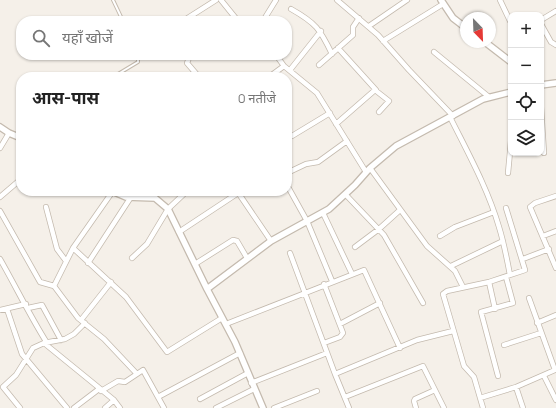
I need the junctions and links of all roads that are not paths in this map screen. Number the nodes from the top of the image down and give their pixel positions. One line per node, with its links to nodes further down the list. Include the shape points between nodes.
1 (113, 0): 11 (lane)
2 (216, 0): 12 (street)
3 (221, 0): 13 (street)
4 (276, 0): 14 (street)
5 (338, 0): 16 (street)
6 (407, 0): 19 (street)
7 (500, 0): 15 (street)
8 (442, 2): 18 (street); 22 (street)
9 (292, 9): 21 (street)
10 (556, 11): 17 (street)
11 (121, 16)
12 (191, 16)
13 (234, 16)
14 (266, 16)
15 (508, 17)
16 (360, 18): 19 (street); 24 (street, via 353,27 354,34)
17 (544, 18)
18 (460, 23)
19 (369, 26): 22 (street)
20 (544, 30): 23 (street)
21 (321, 31): 27 (street); 34 (street)
22 (383, 41): 45 (street)
23 (556, 45)
24 (338, 48): 27 (street); 40 (street)
25 (492, 48): 31 (street)
26 (434, 52): 42 (street)
27 (332, 54): 32 (street)
28 (138, 60): 35 (lane)
29 (188, 60): 36 (street, via 187,63)
30 (280, 60): 33 (street)
31 (508, 60)
32 (318, 65)
33 (284, 66): 34 (street); 37 (street)
34 (290, 70): 44 (street, via 317,93)
35 (121, 72)
36 (195, 72)
37 (275, 72)
38 (556, 83): 39 (street)
39 (544, 84)
40 (376, 90): 43 (street, via 389,101); 46 (street)
41 (508, 93): 42 (street)
42 (489, 97): 45 (street)
43 (379, 112)
44 (330, 114): 46 (street); 50 (street)
45 (452, 117): 55 (street, via 396,146); 73 (street)
46 (336, 124): 51 (street)
47 (0, 127): 48 (street)
48 (9, 133): 49 (street); 52 (street)
49 (16, 136)
50 (292, 136)
51 (347, 141): 54 (street, via 316,163); 55 (street)
52 (0, 148)
53 (510, 156): 56 (street)
54 (292, 170)
55 (368, 170): 59 (street); 71 (street)
56 (508, 173)
57 (16, 183): 66 (street)
58 (292, 194): 75 (street)
59 (346, 195): 74 (street); 76 (street)
60 (109, 196): 84 (street)
61 (128, 196): 67 (street)
62 (181, 196): 70 (street)
63 (231, 196): 78 (street)
64 (240, 196): 81 (street)
65 (556, 196): 80 (street, via 534,203 530,207)
66 (0, 197)
67 (131, 197): 70 (street, via 155,198); 92 (street)
68 (46, 207): 91 (street, via 58,249)
69 (506, 208): 90 (street)
70 (168, 209): 78 (street); 87 (street, via 152,239)
71 (400, 210): 76 (street); 94 (street, via 427,246)
72 (0, 211): 102 (street, via 38,279)
73 (494, 212): 79 (street, via 455,227); 82 (street)
74 (323, 213): 75 (street); 96 (street)
75 (307, 222): 81 (street); 98 (street)
76 (379, 229): 83 (street); 108 (street, via 399,258)
77 (556, 231): 80 (street)
78 (179, 232): 93 (street)
79 (440, 236)
80 (543, 236): 85 (street)
81 (271, 240): 88 (street)
82 (503, 241): 94 (street); 97 (street)
83 (355, 247)
84 (74, 248): 91 (street); 92 (street)
85 (549, 249): 90 (street); 95 (street)
86 (290, 253): 105 (street)
87 (132, 258)
88 (247, 258): 93 (street, via 237,241 233,240); 104 (street)
89 (0, 259): 109 (street)
90 (523, 259): 97 (street, via 525,270)
91 (66, 261): 102 (street)
92 (88, 263): 99 (street)
93 (195, 264): 104 (street)
94 (451, 266): 103 (street)
95 (556, 268)
96 (352, 274): 98 (street); 107 (street, via 364,270)
97 (508, 276): 100 (street); 111 (street, via 513,303)
98 (332, 281): 101 (street)
99 (111, 282): 114 (street, via 126,297 167,352); 115 (street)
100 (489, 282): 103 (street); 111 (street)
101 (324, 284): 105 (street); 118 (street)
102 (54, 286): 115 (street)
103 (463, 287): 119 (street, via 443,294)
104 (207, 289): 114 (street)
105 (305, 293): 117 (street); 123 (street)
106 (529, 298): 116 (street)
107 (380, 303): 118 (street); 125 (street)
108 (423, 303)
109 (27, 306): 110 (street); 121 (street, via 42,305); 122 (street)
110 (7, 309): 112 (street); 128 (street, via 18,348)
111 (495, 309): 132 (street, via 481,312)
112 (0, 310)
113 (556, 314): 116 (street)
114 (222, 318): 117 (street)
115 (83, 322): 121 (street, via 74,334); 129 (street, via 104,339)
116 (538, 323): 120 (street)
117 (226, 324): 126 (street)
118 (340, 324): 123 (street, via 342,335)
119 (453, 332): 125 (street, via 425,338); 143 (street, via 464,366 474,377)
120 (541, 333): 124 (street); 133 (street, via 555,370)
121 (60, 340): 122 (street)
122 (46, 343): 128 (street, via 33,348); 138 (street)
123 (324, 343): 127 (street)
124 (504, 345)
125 (400, 348): 131 (street)
126 (240, 353): 130 (street); 141 (street)
127 (327, 353): 131 (street); 135 (street)
128 (25, 359): 136 (street, via 16,376); 148 (street)
129 (137, 374): 138 (street, via 125,382 118,381); 141 (street, via 143,370)
130 (248, 374): 135 (street); 144 (street)
131 (335, 374): 142 (street)
132 (498, 376)
133 (544, 376): 137 (street); 146 (street)
134 (0, 381): 136 (street)
135 (253, 386): 153 (street); 154 (street)
136 (3, 387): 147 (street)
137 (516, 387): 143 (street); 160 (street)
138 (100, 390): 145 (street); 149 (street)
139 (317, 390): 155 (street)
140 (435, 390): 142 (street, via 424,366 421,366); 157 (street, via 415,399); 158 (street)
141 (158, 397): 152 (street)
142 (345, 397): 156 (street)
143 (480, 398): 159 (street)
144 (200, 399)
145 (114, 400): 150 (street); 151 (street)
146 (556, 400)
147 (20, 408)
148 (67, 408)
149 (74, 408)
150 (105, 408)
151 (120, 408)
152 (164, 408)
153 (216, 408)
154 (263, 408)
155 (274, 408)
156 (349, 408)
157 (416, 408)
158 (444, 408)
159 (484, 408)
160 (523, 408)

